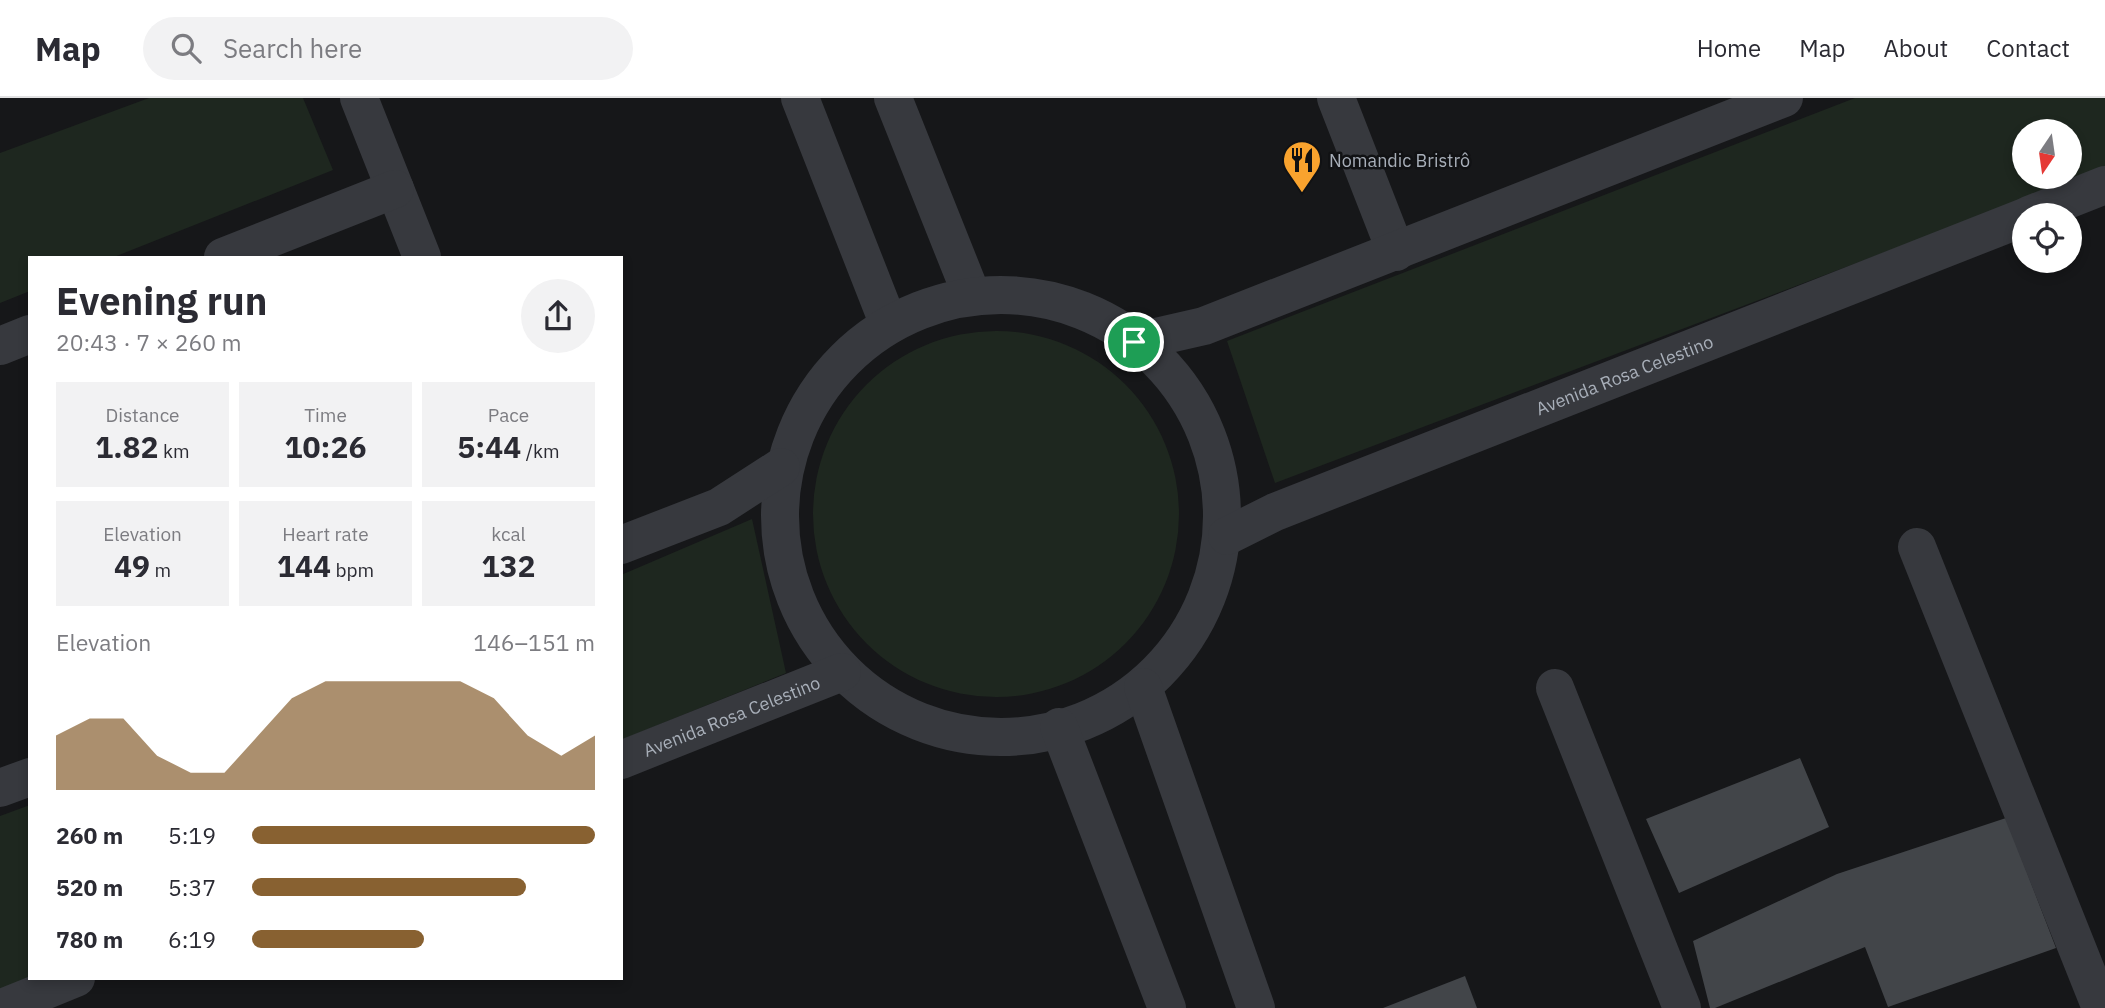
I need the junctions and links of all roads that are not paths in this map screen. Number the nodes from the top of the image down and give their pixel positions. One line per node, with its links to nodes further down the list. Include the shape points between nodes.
1 (359, 98): 7 (street)
2 (800, 98): 14 (street)
3 (892, 98): 13 (street)
4 (1336, 98): 10 (street)
5 (1784, 98): 10 (street)
6 (2105, 185): 8 (street, Avenida Rosa Celestino)
7 (395, 189): 11 (street); 12 (street)
8 (2060, 203)
9 (2012, 222): 19 (street, Avenida Rosa Celestino, via 1275,512)
10 (1396, 252): 16 (street, via 1204,326)
11 (226, 256)
12 (422, 256)
13 (972, 296): 14 (street, Avenida Rosa Celestino); 16 (street, Avenida Rosa Celestino, via 1063,300)
14 (889, 325): 18 (street, Avenida Rosa Celestino, via 822,378)
15 (28, 335): 17 (street)
16 (1134, 342): 19 (street, Avenida Rosa Celestino, via 1156,355 1202,417 1223,489)
17 (0, 346)
18 (781, 467): 20 (street, via 719,507); 22 (street, Avenida Rosa Celestino, via 778,545 797,608)
19 (1227, 536): 23 (street, Avenida Rosa Celestino, via 1194,628)
20 (623, 544)
21 (1917, 547): 34 (street)
22 (842, 672): 25 (street, Avenida Rosa Celestino, via 905,716 996,737); 26 (street, Avenida Rosa Celestino)
23 (1143, 687): 25 (street, Avenida Rosa Celestino, via 1075,725); 32 (street)
24 (1555, 688): 33 (street)
25 (1059, 727): 31 (street)
26 (623, 759)
27 (28, 778): 28 (street)
28 (0, 788)
29 (71, 980): 30 (street)
30 (2, 1008)
31 (1167, 1008)
32 (1256, 1008)
33 (1682, 1008)
34 (2101, 1008)

